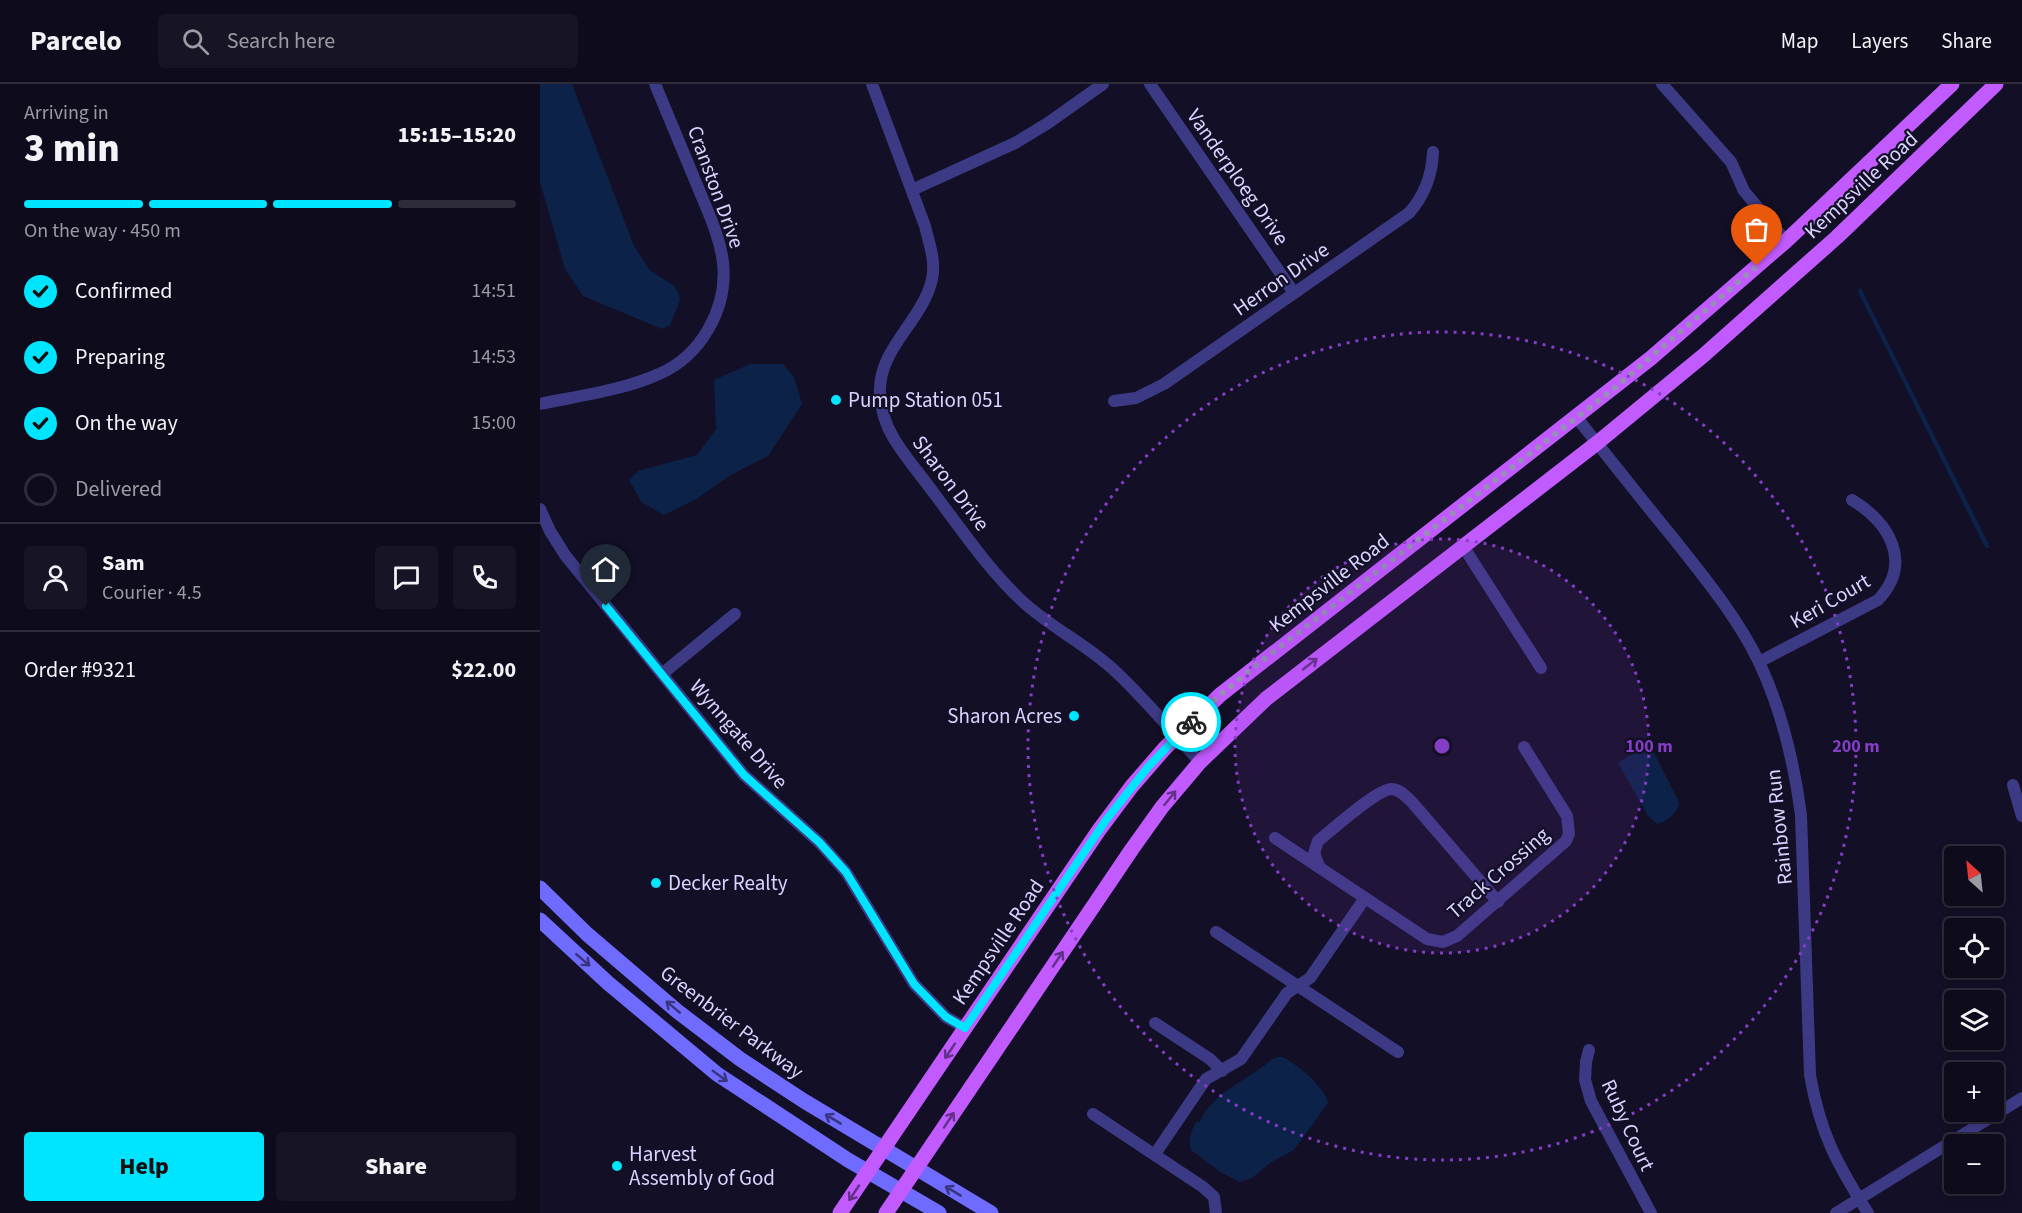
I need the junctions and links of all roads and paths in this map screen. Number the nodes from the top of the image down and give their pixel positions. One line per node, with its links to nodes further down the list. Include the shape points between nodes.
1 (656, 84): 13 (street, Cranston Drive, via 716,234 723,266 720,300 707,332 677,365 640,382)
2 (872, 84): 9 (street, Sharon Drive)
3 (1103, 84): 9 (street, via 1014,143)
4 (1150, 84): 11 (street, Vanderploeg Drive)
5 (1662, 84): 10 (street, via 1731,162 1744,191)
6 (1952, 84): 10 (main road, Kempsville Road)
7 (1996, 84): 15 (main road, Kempsville Road, via 1875,202 1742,322)
8 (1433, 152): 11 (street, Herron Drive, via 1426,188 1409,213)
9 (912, 190): 23 (street, Sharon Drive, via 925,226 933,267 922,304 896,343 882,375 880,393 892,436 973,545 1022,600 1115,671)
10 (1786, 241): 14 (main road, Kempsville Road)
11 (1294, 293): 12 (street, Herron Drive, via 1164,384 1136,398)
12 (1114, 401)
13 (540, 404)
14 (1577, 418): 15 (street, Rainbow Run); 23 (main road, Kempsville Road, via 1238,679)
15 (1597, 443): 18 (main road, Kempsville Road); 20 (street, Rainbow Run, via 1716,592)
16 (1852, 500): 20 (street, Keri Court, via 1879,521 1894,548 1896,570 1888,590 1878,600)
17 (540, 509): 22 (street, Wynngate Drive, via 565,555)
18 (1462, 546): 21 (street); 25 (main road, Kempsville Road, one-way to 18, via 1267,698)
19 (735, 614): 22 (street)
20 (1759, 662): 48 (street, Rainbow Run, via 1786,736 1801,815 1810,1075 1815,1106 1830,1147)
21 (1541, 668)
22 (662, 674): 37 (street, Wynngate Drive, via 744,775 819,842 846,872 914,984 946,1017)
23 (1176, 737): 25 (street, Sharon Drive); 37 (main road, Kempsville Road, via 1099,830)
24 (1524, 747): 32 (street, Track Crossing, via 1567,816 1569,834 1561,846)
25 (1200, 762): 45 (main road, Kempsville Road, one-way to 25, via 1132,849)
26 (2013, 785): 27 (street)
27 (2022, 816)
28 (1275, 838): 29 (street, Track Crossing)
29 (1318, 867): 31 (street, Track Crossing); 32 (street, via 1314,853 1318,841 1380,792 1393,789 1411,801)
30 (540, 888): 43 (main road, Greenbrier Parkway, one-way to 30, via 740,1059 677,1011)
31 (1365, 898): 32 (street, Track Crossing, via 1426,939 1437,942 1457,936); 35 (street, via 1310,978)
32 (1498, 902)
33 (540, 920): 46 (main road, one-way to 46, via 717,1074)
34 (1216, 932): 35 (street)
35 (1298, 986): 39 (street); 40 (street, via 1281,1000 1241,1059)
36 (1155, 1023): 40 (street)
37 (965, 1028): 43 (main road, Kempsville Road, one-way to 43)
38 (1588, 1050): 54 (street, Ruby Court, via 1589,1095)
39 (1398, 1052)
40 (1222, 1071): 44 (street, via 1206,1079)
41 (2022, 1098): 48 (street)
42 (1093, 1114): 44 (street)
43 (883, 1149): 45 (main road, Greenbrier Parkway); 46 (main road, Kempsville Road)
44 (1155, 1154): 53 (street, via 1209,1191)
45 (916, 1168): 47 (main road, Kempsville Road); 52 (main road, Greenbrier Parkway, one-way to 45)
46 (868, 1172): 47 (main road); 49 (main road, Kempsville Road, one-way to 49)
47 (901, 1191): 50 (main road, Kempsville Road); 51 (main road)
48 (1859, 1199): 55 (street); 56 (street, Rainbow Run)
49 (840, 1213)
50 (886, 1213)
51 (939, 1213)
52 (991, 1213)
53 (1216, 1213)
54 (1651, 1213)
55 (1836, 1213)
56 (1868, 1213)

